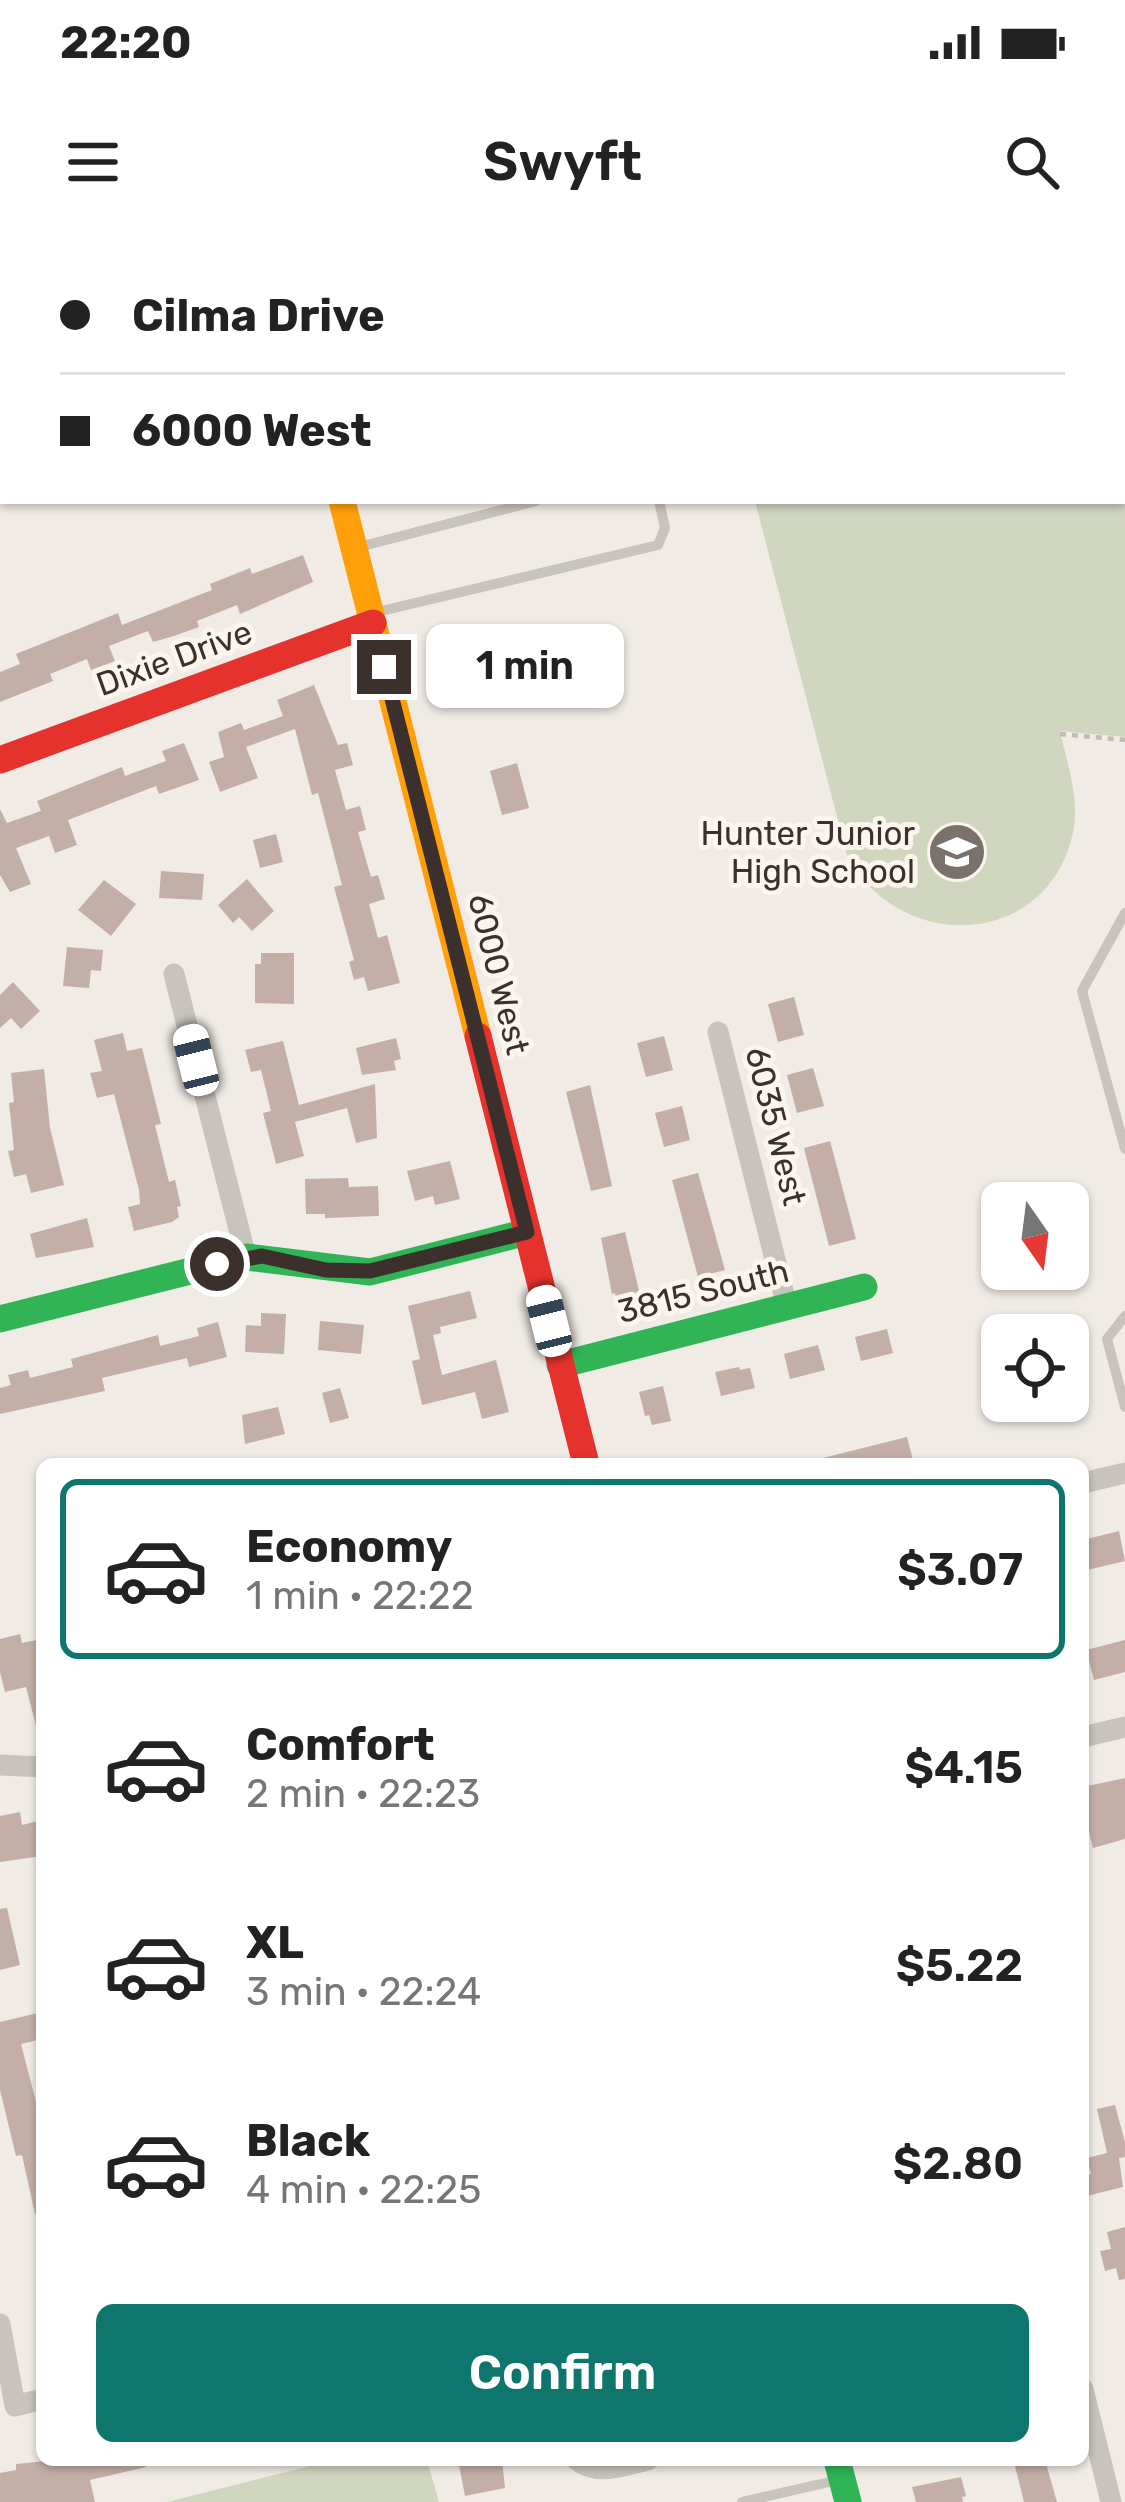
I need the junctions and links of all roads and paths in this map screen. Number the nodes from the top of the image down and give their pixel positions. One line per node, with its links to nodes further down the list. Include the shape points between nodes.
1 (343, 504): 4 (street, 6000 West)
2 (524, 504): 4 (lane)
3 (659, 504): 5 (lane, via 658,545)
4 (354, 548): 5 (street, 6000 West)
5 (372, 618): 8 (street, Dixie Drive); 13 (street, 6000 West)
6 (1060, 734): 7 (path)
7 (1125, 740)
8 (0, 760)
9 (1125, 913): 12 (lane, via 1082,991)
10 (174, 974): 14 (street)
11 (718, 1032): 16 (street, 6035 West)
12 (1125, 1149)
13 (527, 1232): 14 (street, via 358,1273); 19 (street, 6000 West)
14 (246, 1257): 18 (street)
15 (864, 1287): 16 (street, 3815 South)
16 (787, 1307): 19 (street, 3815 South)
17 (1125, 1316): 20 (lane, via 1107,1339)
18 (0, 1319)
19 (560, 1364): 21 (street, 6000 West)
20 (1125, 1407)
21 (584, 1458)
22 (1125, 1473): 23 (street)
23 (1089, 1482)
24 (1125, 1726): 25 (street)
25 (1089, 1735)
26 (0, 1765): 27 (street)
27 (36, 1767)
28 (0, 2324): 29 (street, via 15,2406)
29 (36, 2401)
30 (1089, 2413): 35 (street)
31 (583, 2466): 32 (street)
32 (620, 2466)
33 (842, 2480): 34 (lane)
34 (742, 2502)
35 (1111, 2502)

